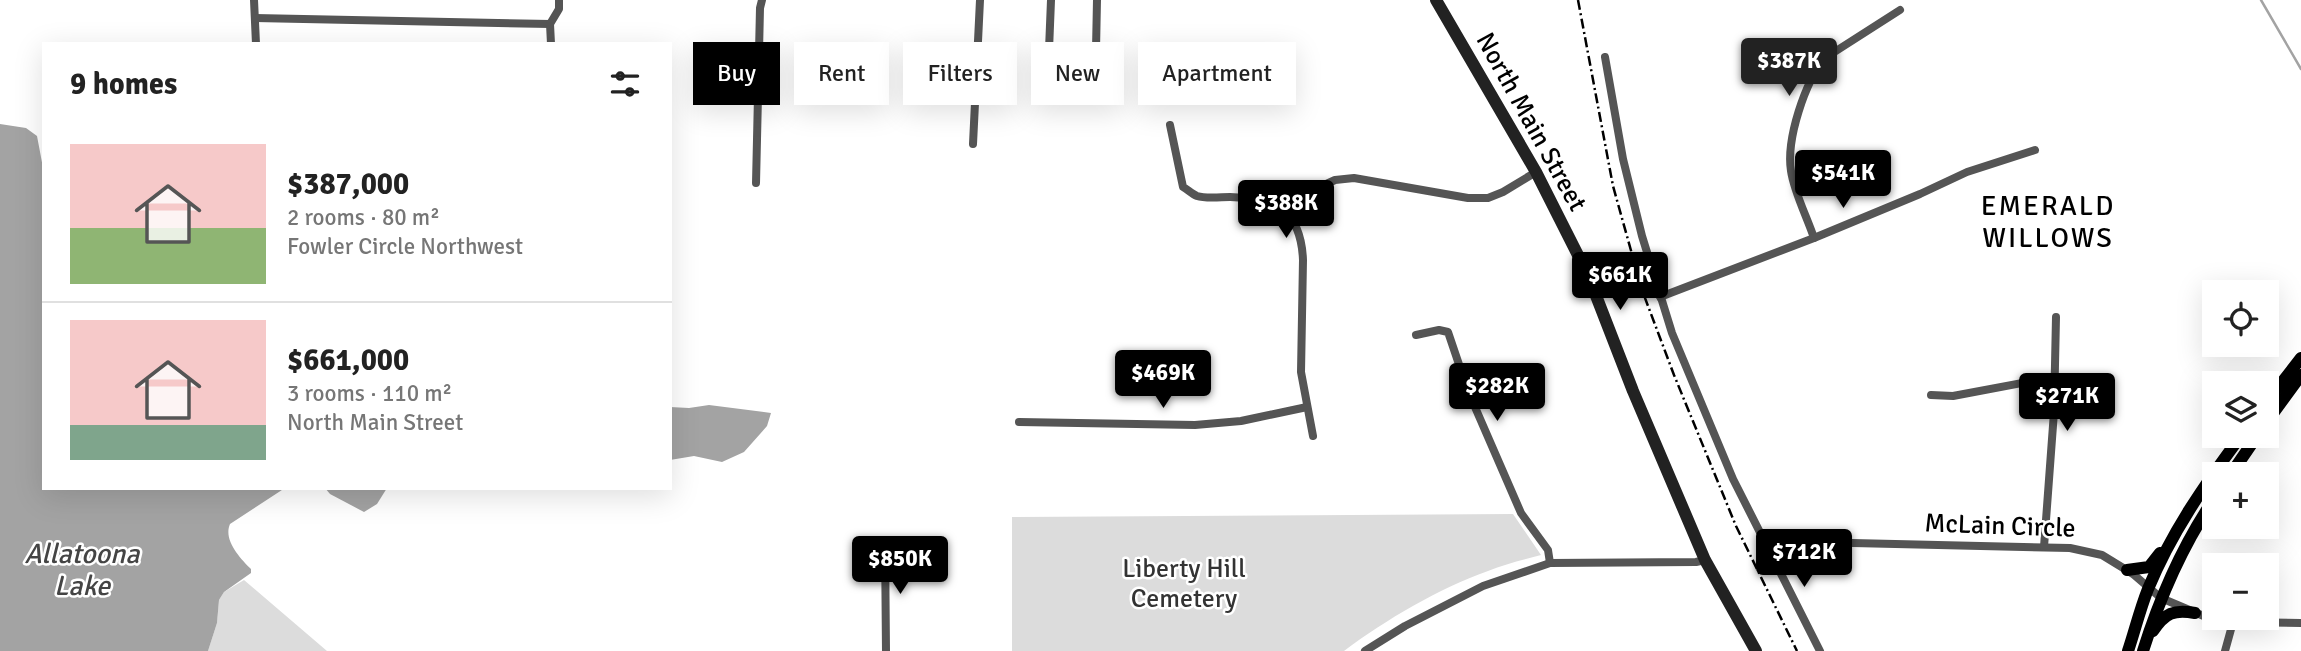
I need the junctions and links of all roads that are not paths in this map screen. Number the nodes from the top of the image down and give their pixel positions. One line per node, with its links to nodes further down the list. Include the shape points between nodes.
1 (254, 0): 9 (street)
2 (559, 0): 10 (street)
3 (762, 0): 18 (street)
4 (980, 0): 15 (street)
5 (1051, 0): 6 (street, via 1049,50 1055,62 1071,68 1090,63 1096,50)
6 (1097, 0)
7 (1436, 0): 17 (main road, North Main Street)
8 (1900, 10): 20 (street, via 1825,58 1807,88 1790,162)
9 (255, 18): 10 (street); 11 (street)
10 (550, 24): 12 (street)
11 (256, 42)
12 (551, 42)
13 (1605, 57): 21 (street, via 1623,159)
14 (1170, 125): 19 (street, via 1183,187 1198,196 1253,198)
15 (973, 144)
16 (2035, 150): 20 (street, via 1967,172)
17 (1536, 172): 19 (street, via 1488,198 1354,178 1335,180 1309,192); 39 (main road, North Main Street, via 1588,275)
18 (756, 183)
19 (1288, 213): 30 (street, via 1303,246 1301,372)
20 (1814, 238): 21 (street)
21 (1660, 298): 37 (street)
22 (2056, 317): 26 (street)
23 (1416, 335): 40 (street, via 1448,332 1468,391 1521,513 1548,550)
24 (2301, 358): 27 (main road)
25 (2301, 375): 29 (main road)
26 (2054, 377): 28 (street, via 1953,396); 38 (street)
27 (2279, 386)
28 (1931, 395)
29 (2279, 405)
30 (1307, 407): 31 (street, via 1195,425); 32 (street)
31 (1019, 422)
32 (1313, 436)
33 (2232, 448): 35 (main road)
34 (2202, 518): 43 (main road)
35 (2171, 539): 41 (main road, via 2149,567); 42 (main road)
36 (885, 540): 50 (street)
37 (1763, 541): 38 (street, McLain Circle); 53 (street)
38 (2044, 547): 41 (street, McLain Circle, via 2087,550)
39 (1705, 560): 40 (street); 52 (main road, North Main Street)
40 (1550, 563): 51 (street, via 1483,586)
41 (2127, 570): 42 (street, McLain Circle)
42 (2148, 588): 43 (street, McLain Circle); 54 (main road)
43 (2161, 598): 44 (street, McLain Circle); 49 (main road)
44 (2195, 613): 45 (street, McLain Circle); 49 (main road, via 2167,614)
45 (2202, 615)
46 (2279, 623): 47 (street, McLain Circle)
47 (2301, 623)
48 (2231, 630): 55 (street)
49 (2144, 647)
50 (886, 651)
51 (1365, 651)
52 (1756, 651)
53 (1820, 651)
54 (2128, 651)
55 (2225, 651)

